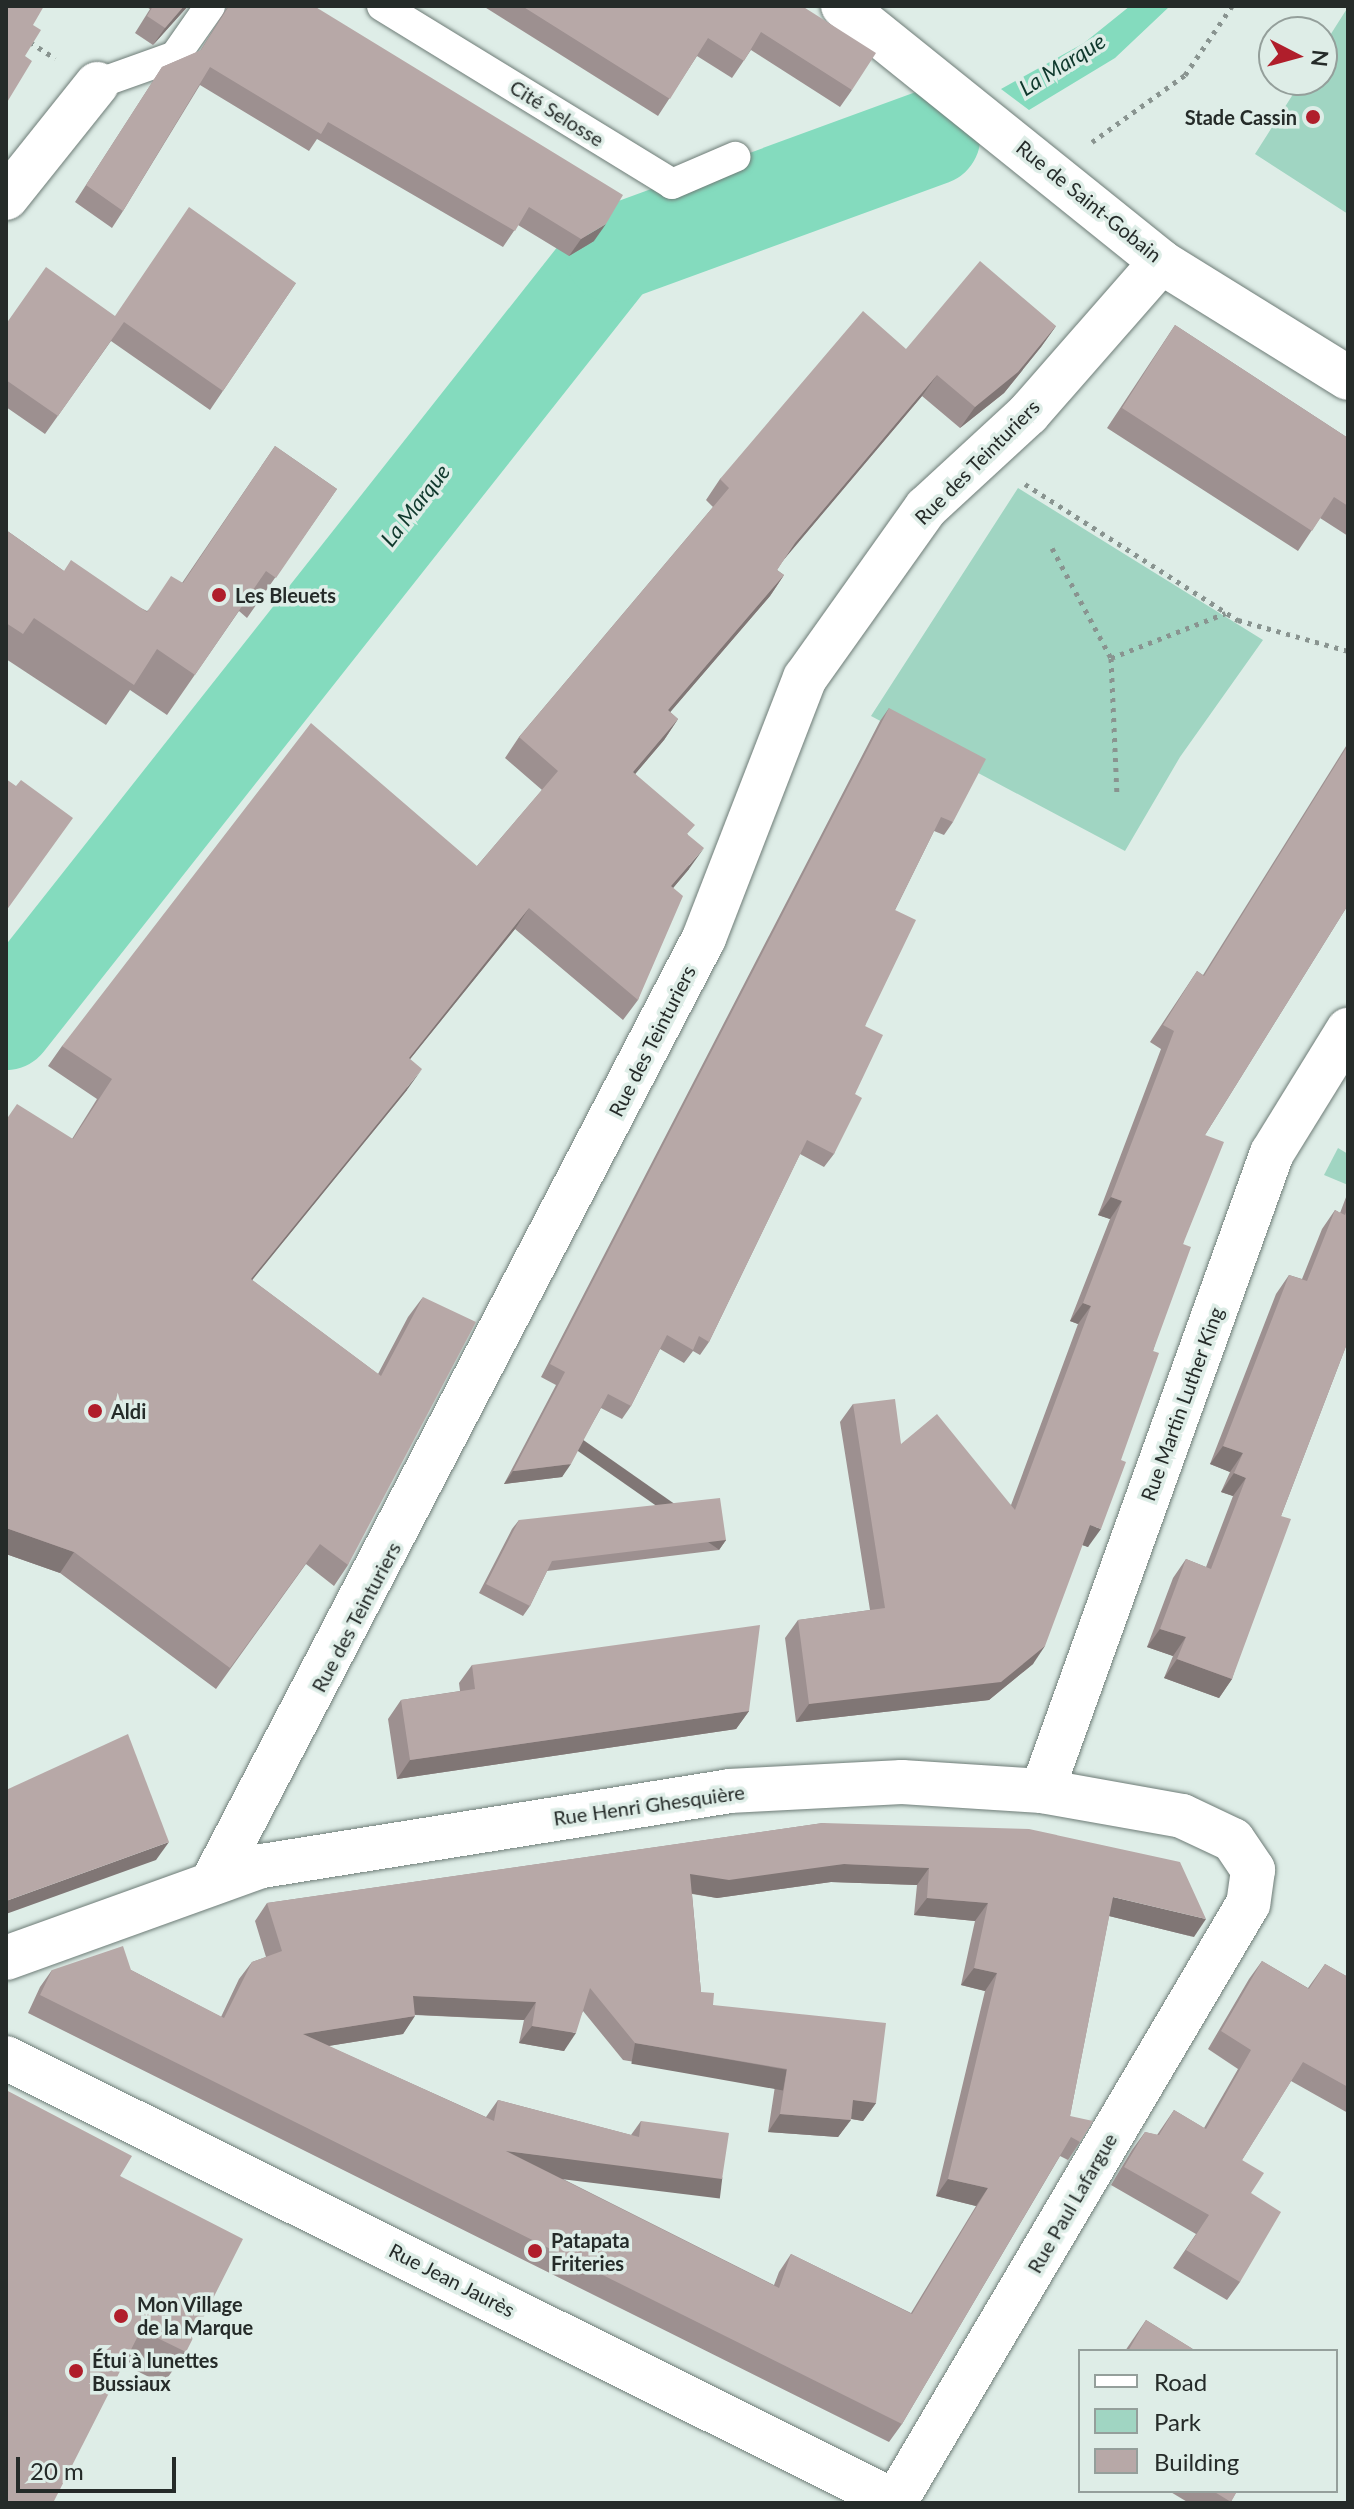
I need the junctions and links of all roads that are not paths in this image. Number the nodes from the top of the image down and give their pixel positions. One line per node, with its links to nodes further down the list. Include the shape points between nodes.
1 (210, 6): 4 (lane, via 175,56)
2 (382, 6): 5 (lane, Cité Selosse, via 672,184)
3 (843, 6): 7 (street, Rue de Saint-Gobain)
4 (97, 84): 6 (street)
5 (735, 157)
6 (6, 198)
7 (1161, 262): 8 (street, Rue de Saint-Gobain); 11 (street, Rue des Teinturiers, via 1028,414 926,508 805,678 704,938)
8 (1348, 378)
9 (1348, 1030): 10 (street, Rue Martin Luther King, via 1272,1153)
10 (1042, 1791): 11 (street, Rue Henri Ghesquière, via 902,1782 729,1791); 12 (street, Rue Henri Ghesquière, via 1211,1826 1233,1840 1253,1870)
11 (215, 1877): 13 (street, Rue Henri Ghesquière)
12 (1248, 1904): 15 (street, Rue Paul Lafargue)
13 (6, 1958)
14 (6, 2058): 15 (street, Rue Jean Jaurès)
15 (897, 2502)

